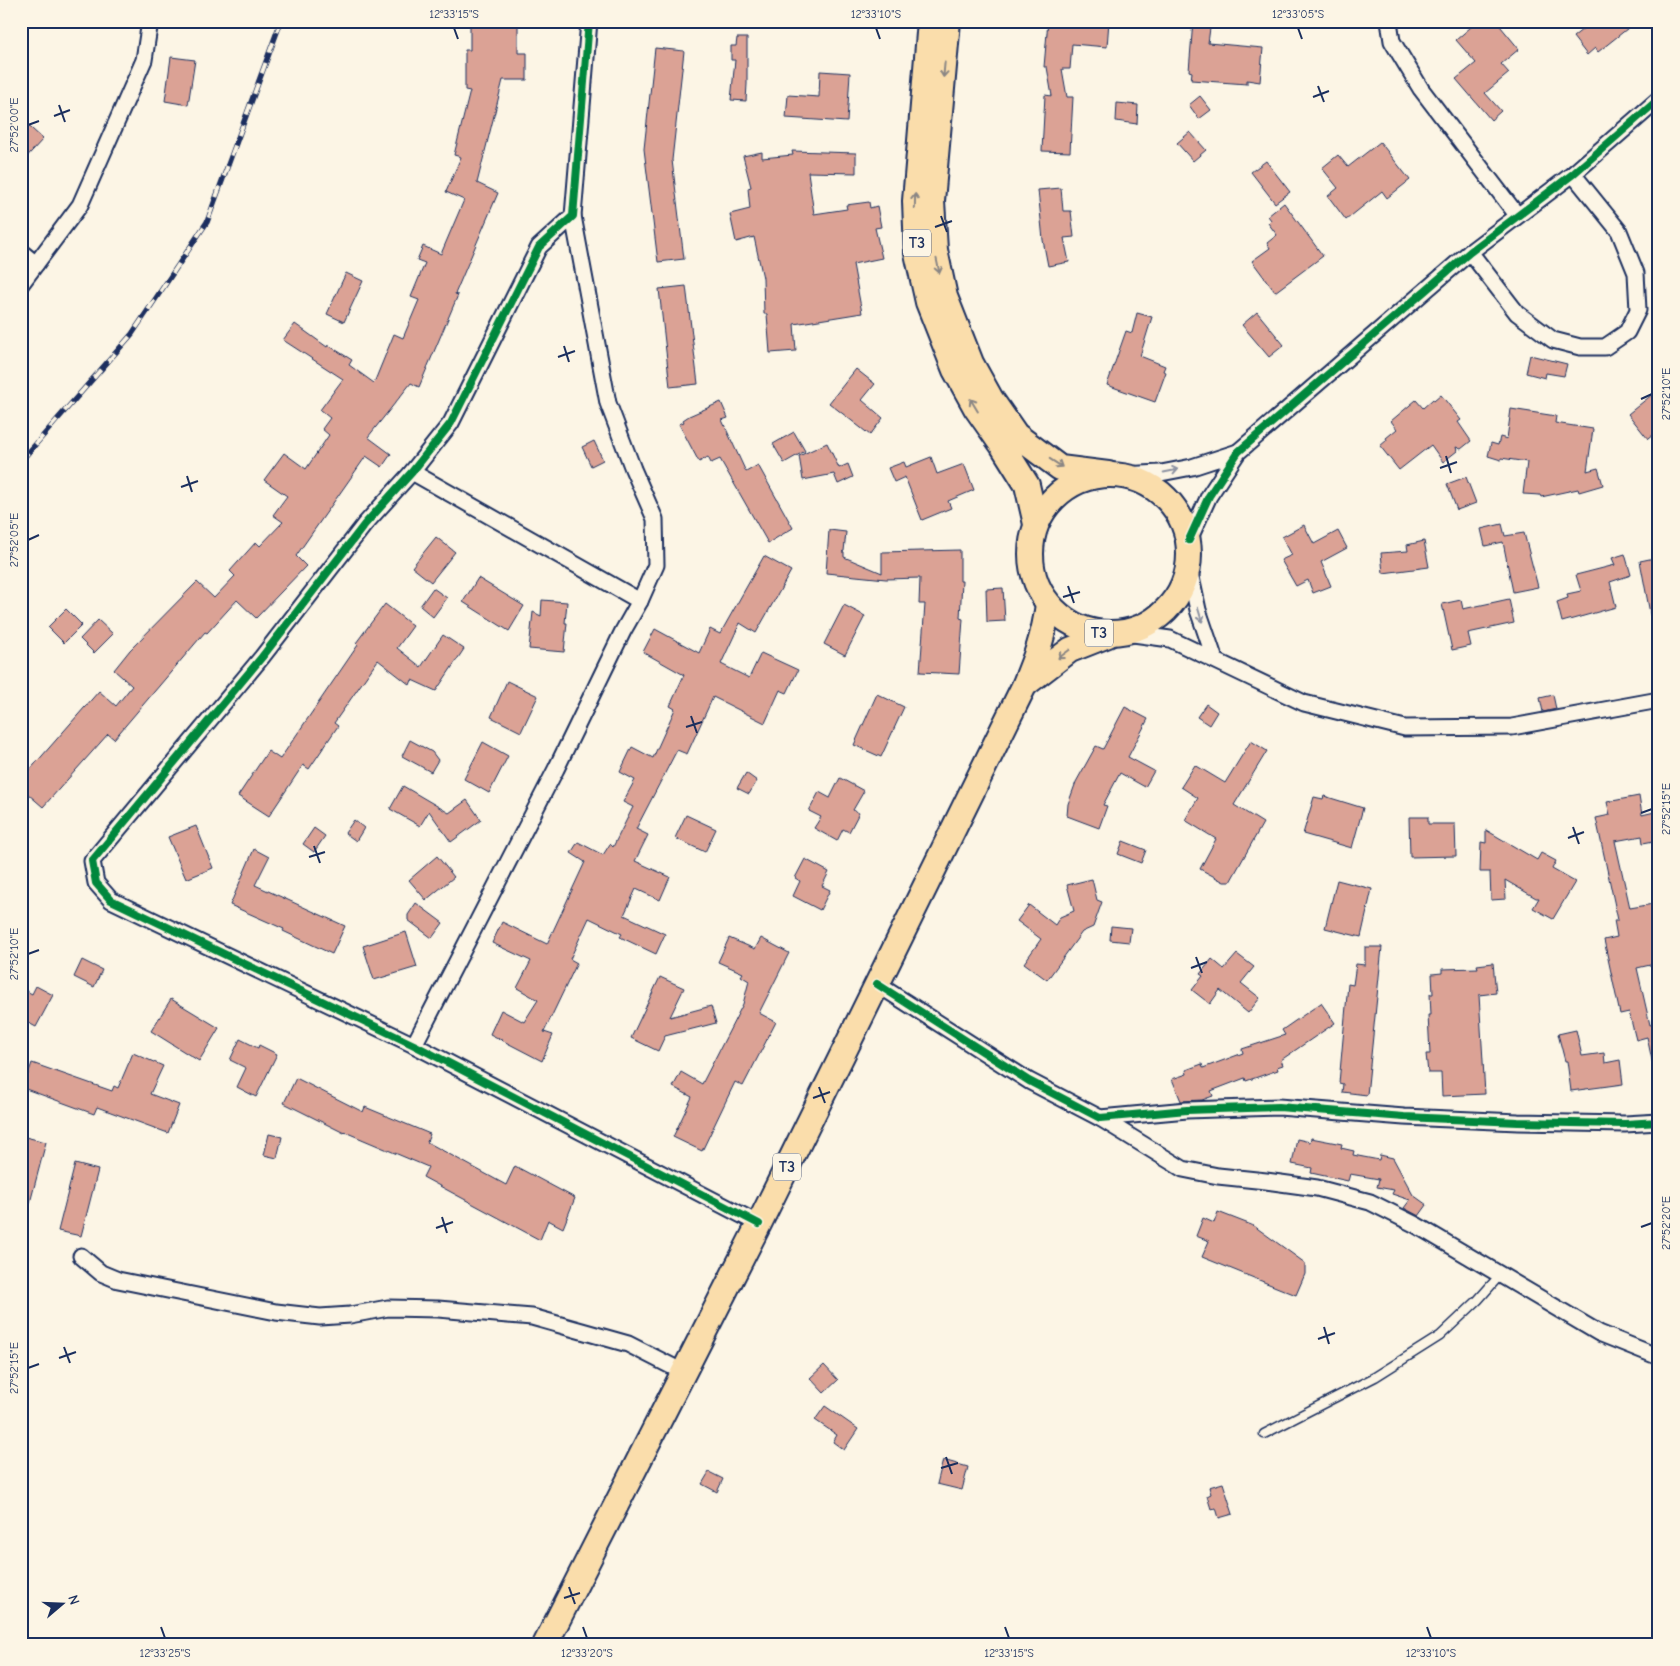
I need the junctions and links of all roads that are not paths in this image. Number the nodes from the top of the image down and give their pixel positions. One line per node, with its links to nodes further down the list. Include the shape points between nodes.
1 (150, 21): 12 (street, via 144,60 80,205)
2 (589, 21): 9 (street)
3 (930, 21): 17 (highway, T3, one-way to 3, via 1027,485 955,370 928,302 919,261 915,201)
4 (948, 21): 16 (highway, T3, one-way to 16, via 932,201 935,250 945,297 990,399 1016,435 1060,468)
5 (1389, 21): 8 (street, via 1392,41 1421,89)
6 (1659, 99): 7 (street)
7 (1573, 174): 8 (street); 11 (street, via 1619,231 1636,273 1638,310 1627,332 1605,347 1580,347 1553,340 1517,313)
8 (1517, 215): 11 (street)
9 (573, 216): 15 (street, via 539,247 451,423); 20 (street, via 608,403 655,519 656,565)
10 (21, 252): 12 (street)
11 (1470, 252): 14 (street)
12 (36, 264): 13 (street)
13 (21, 284)
14 (1238, 452): 16 (street, one-way to 14, via 1184,469); 18 (street, via 1209,496)
15 (412, 472): 20 (street); 27 (street, via 365,524 262,657 92,860 96,883 111,900)
16 (1115, 475): 17 (highway, T3, via 1086,478 1065,488 1048,504); 18 (highway, T3, via 1146,482 1166,497 1181,517)
17 (1036, 524): 21 (highway, T3, via 1031,545 1032,566 1037,586)
18 (1189, 540): 19 (highway, T3)
19 (1189, 568): 22 (highway, T3, via 1182,591 1168,610 1149,625); 23 (street, one-way to 23, via 1198,610)
20 (640, 601): 27 (street)
21 (1048, 604): 22 (highway, T3, via 1065,620 1086,630); 24 (highway, T3, via 1045,630)
22 (1117, 634): 23 (street, via 1170,640); 24 (highway, T3, one-way to 24, via 1070,650)
23 (1215, 660): 25 (street, via 1304,703 1405,728 1512,727)
24 (1024, 686): 26 (highway, T3)
25 (1659, 700)
26 (877, 984): 28 (street, via 1029,1081); 30 (highway, T3)
27 (414, 1045): 30 (street)
28 (1100, 1118): 29 (street, via 1188,1110 1278,1107 1518,1122); 32 (street, via 1183,1169 1317,1188 1370,1202)
29 (1659, 1122)
30 (759, 1224): 34 (highway, T3)
31 (81, 1256): 34 (street, via 101,1273 118,1280 276,1312 320,1317 388,1308 532,1317 628,1344)
32 (1501, 1274): 33 (street, via 1599,1333); 35 (lane, via 1440,1336 1375,1377)
33 (1659, 1357)
34 (683, 1372): 36 (highway, T3)
35 (1264, 1434)
36 (545, 1645)

